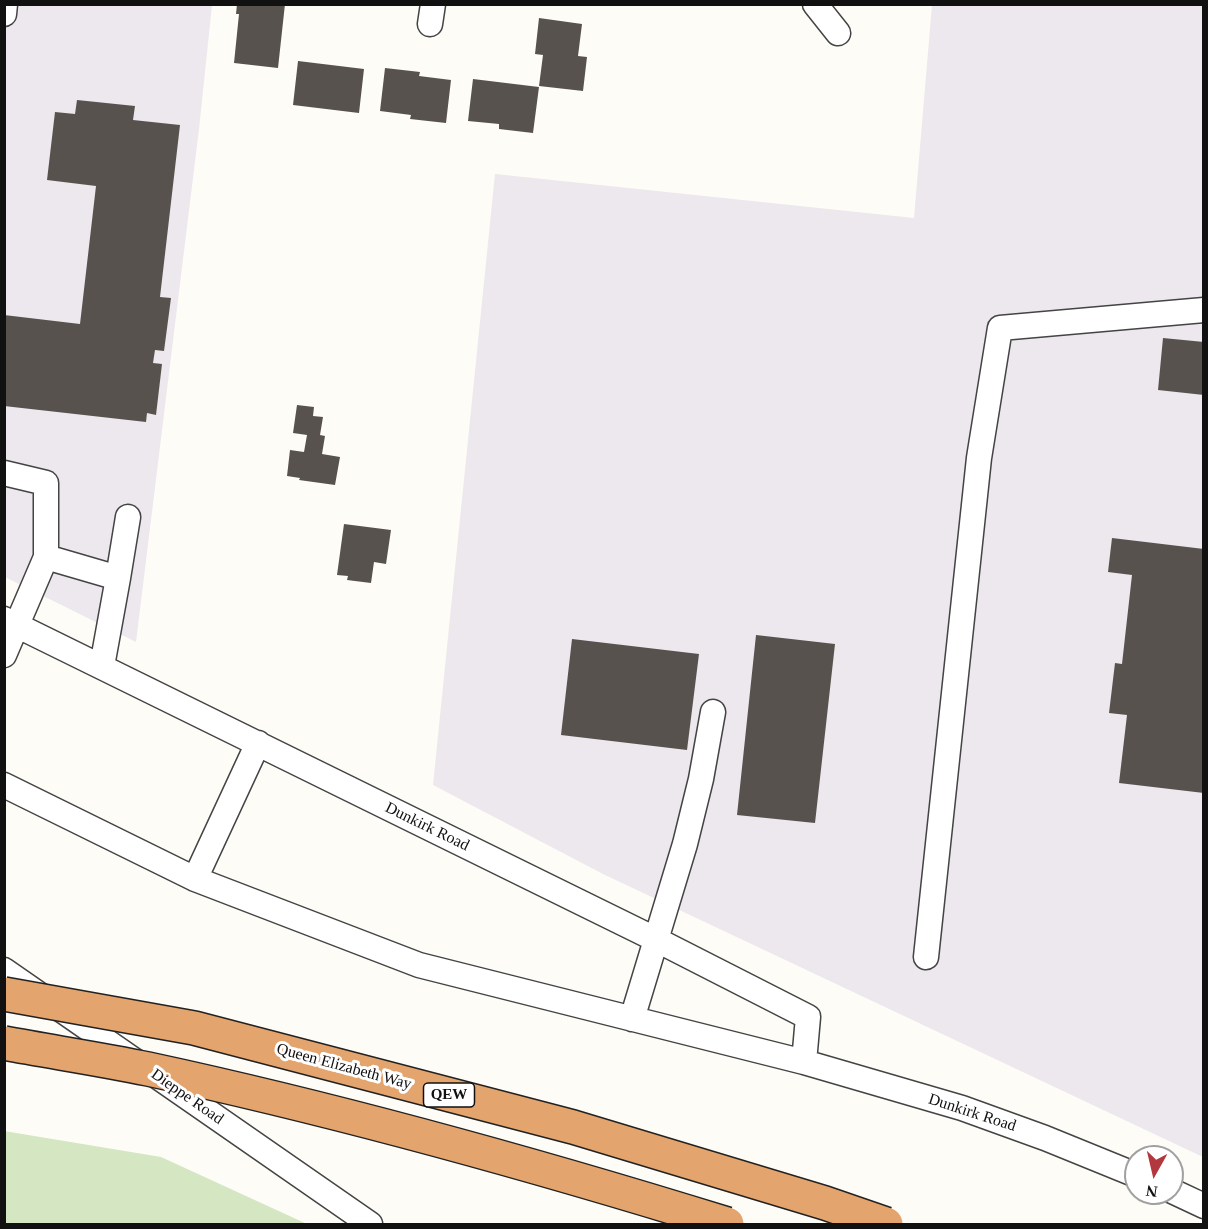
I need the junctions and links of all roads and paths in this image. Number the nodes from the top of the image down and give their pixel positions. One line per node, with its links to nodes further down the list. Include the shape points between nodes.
1 (5, 4): 3 (street)
2 (815, 4): 4 (street)
3 (4, 14)
4 (838, 33)
5 (1203, 310): 18 (street, via 1000,328 980,458)
6 (4, 473): 8 (street, via 46,483)
7 (128, 517): 9 (street)
8 (46, 557): 9 (street); 10 (street)
9 (118, 578): 12 (street)
10 (11, 622): 11 (street); 12 (street, Dunkirk Road)
11 (4, 655)
12 (102, 666): 14 (street, Dunkirk Road)
13 (713, 712): 17 (street, via 694,809)
14 (258, 743): 16 (street); 17 (street, Dunkirk Road)
15 (4, 785): 16 (street, Dunkirk Road)
16 (195, 879): 21 (street, Dunkirk Road, via 419,965)
17 (655, 939): 21 (street); 23 (street, Dunkirk Road, via 808,1017)
18 (926, 957)
19 (4, 970): 27 (street, Dieppe Road)
20 (4, 994): 29 (highway, Queen Elizabeth Way / QEW, bridge, via 194,1028 573,1127)
21 (632, 1019): 23 (street, Dunkirk Road)
22 (4, 1043): 28 (highway, bridge, via 146,1069 348,1116 564,1174)
23 (804, 1062): 24 (street, Dunkirk Road, via 962,1108)
24 (1124, 1170)
25 (1184, 1197): 26 (street)
26 (1203, 1206)
27 (370, 1224)
28 (727, 1224)
29 (886, 1224)

